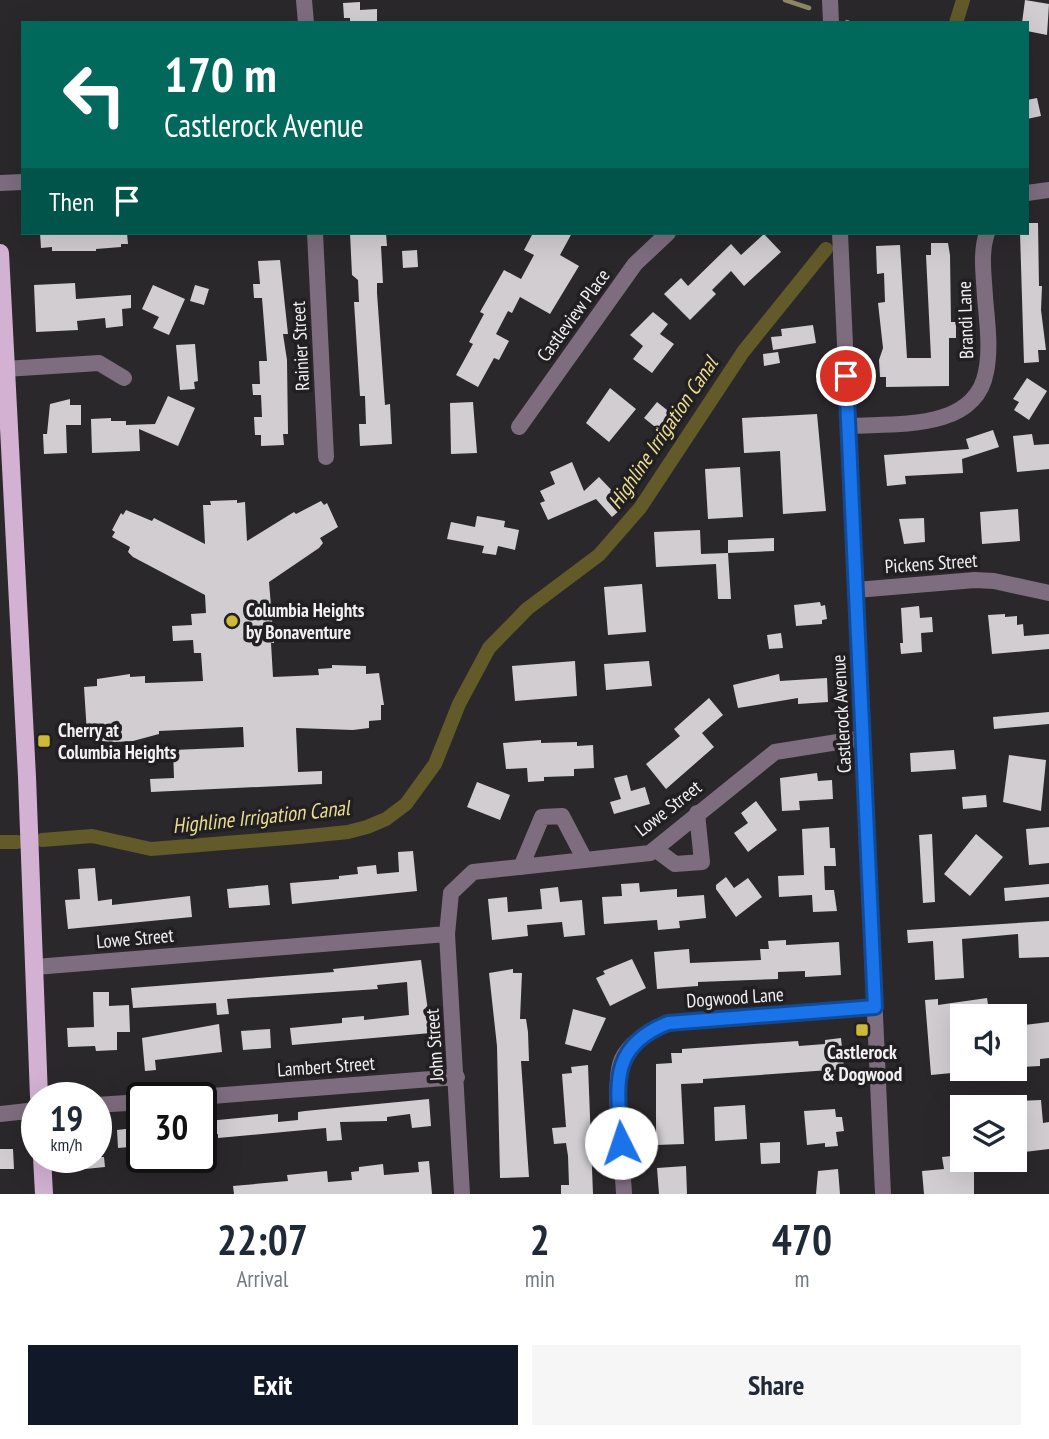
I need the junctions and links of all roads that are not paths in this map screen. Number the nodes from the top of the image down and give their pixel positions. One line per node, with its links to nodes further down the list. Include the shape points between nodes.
1 (304, 0): 3 (street)
2 (830, 0): 4 (street)
3 (306, 21)
4 (831, 21)
5 (21, 182): 6 (street)
6 (0, 183)
7 (1049, 190): 8 (street)
8 (1029, 193)
9 (316, 235): 18 (street, Rainier Street)
10 (666, 235): 17 (street, Castleview Place, via 635,264)
11 (840, 235): 16 (street, Castlerock Avenue)
12 (987, 235): 16 (street, Brandi Lane, via 983,251 988,359 979,391 964,407 940,418)
13 (0, 253): 14 (main road)
14 (3, 357): 15 (street, via 99,363); 28 (main road)
15 (124, 378)
16 (849, 426): 19 (street, Castlerock Avenue)
17 (519, 427)
18 (326, 457)
19 (856, 590): 20 (street, Pickens Street, via 975,580); 21 (street, Castlerock Avenue)
20 (1049, 593)
21 (863, 738): 22 (street, Lowe Street, via 775,752); 29 (street, Castlerock Avenue)
22 (697, 813): 23 (street, Lowe Street); 23 (street, via 702,862 675,864)
23 (655, 849): 24 (street, Lowe Street)
24 (586, 860): 25 (street, Lowe Street); 25 (street, via 562,816 542,817)
25 (520, 867): 26 (street, Lowe Street, via 472,872)
26 (451, 893): 27 (street, John Street)
27 (447, 934): 28 (street, Lowe Street); 30 (street, John Street)
28 (35, 967): 31 (main road)
29 (875, 1007): 38 (street, Dogwood Lane, via 668,1023 648,1031 621,1060 618,1091); 39 (street, Castlerock Avenue)
30 (457, 1077): 32 (street, Lambert Street); 37 (street, John Street)
31 (39, 1082)
32 (217, 1096)
33 (21, 1112): 34 (street)
34 (0, 1114)
35 (43, 1173): 36 (main road)
36 (44, 1194)
37 (463, 1194)
38 (624, 1194)
39 (883, 1194)

